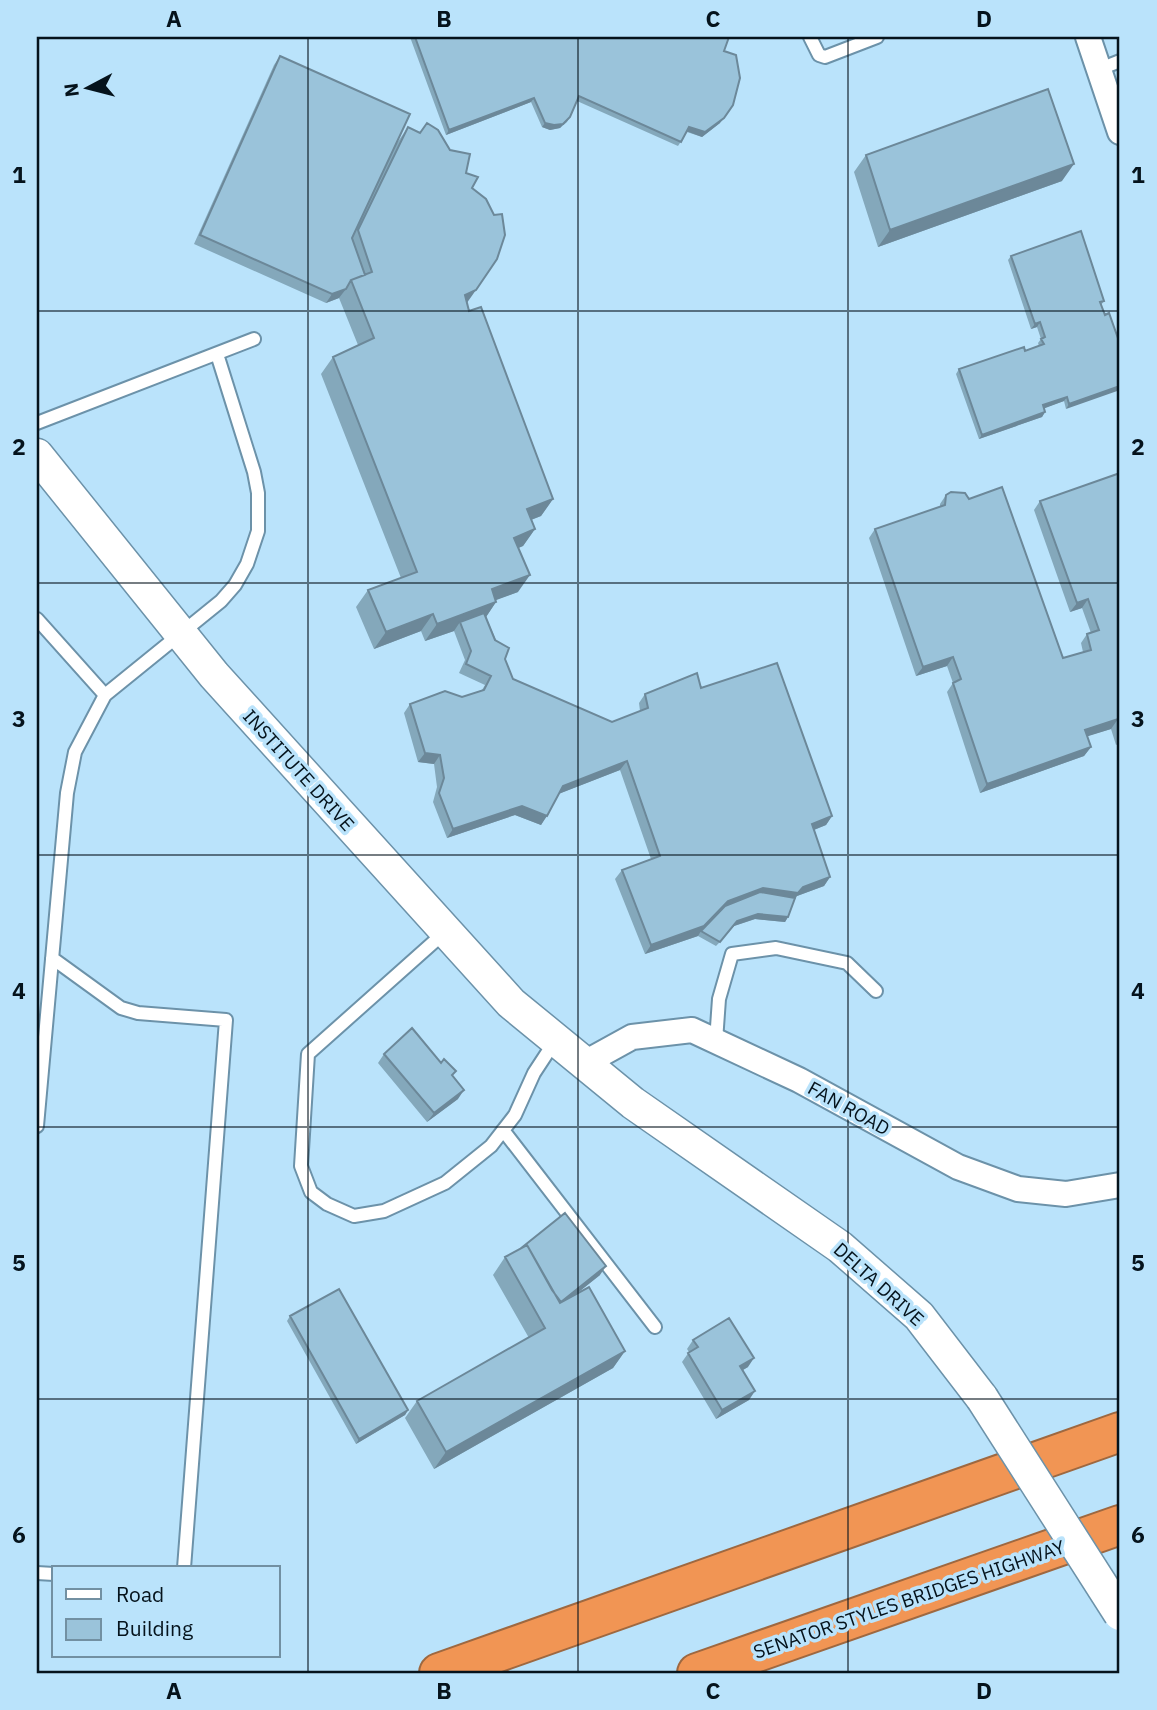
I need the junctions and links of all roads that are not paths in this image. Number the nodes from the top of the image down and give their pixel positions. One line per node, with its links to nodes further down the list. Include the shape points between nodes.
1 (810, 37): 2 (lane, via 819,55 825,57)
2 (877, 37)
3 (1088, 37): 4 (street)
4 (1110, 65): 5 (street)
5 (1120, 132)
6 (254, 339): 7 (lane)
7 (217, 354): 8 (lane); 11 (lane, via 254,472 258,531 235,585)
8 (37, 423)
9 (37, 455): 11 (street, INSTITUTE DRIVE)
10 (37, 619): 12 (lane)
11 (181, 633): 12 (lane); 13 (street, INSTITUTE DRIVE)
12 (105, 695): 14 (lane, via 86,728 66,793)
13 (445, 932): 16 (street, INSTITUTE DRIVE, via 511,1003); 20 (lane, via 308,1054 301,1166 311,1192 327,1204 354,1216 384,1211 445,1183 491,1146)
14 (52, 958): 19 (lane); 25 (lane, via 121,1008 226,1020)
15 (876, 991): 17 (lane, via 847,963 776,948 732,954 719,999)
16 (556, 1040): 18 (street, INSTITUTE DRIVE); 20 (lane)
17 (716, 1041): 18 (street, FAN ROAD, via 692,1030 632,1037); 21 (street, FAN ROAD, via 799,1080 958,1167 1018,1189 1066,1194)
18 (583, 1064): 26 (street, DELTA DRIVE, bridge, via 840,1247 919,1316 982,1398)
19 (37, 1126)
20 (503, 1130): 22 (lane)
21 (1120, 1185)
22 (656, 1327)
23 (1120, 1432): 27 (highway)
24 (1120, 1525): 28 (highway, SENATOR STYLES BRIDGES HIGHWAY)
25 (184, 1566)
26 (1120, 1614)
27 (439, 1673)
28 (697, 1673)

